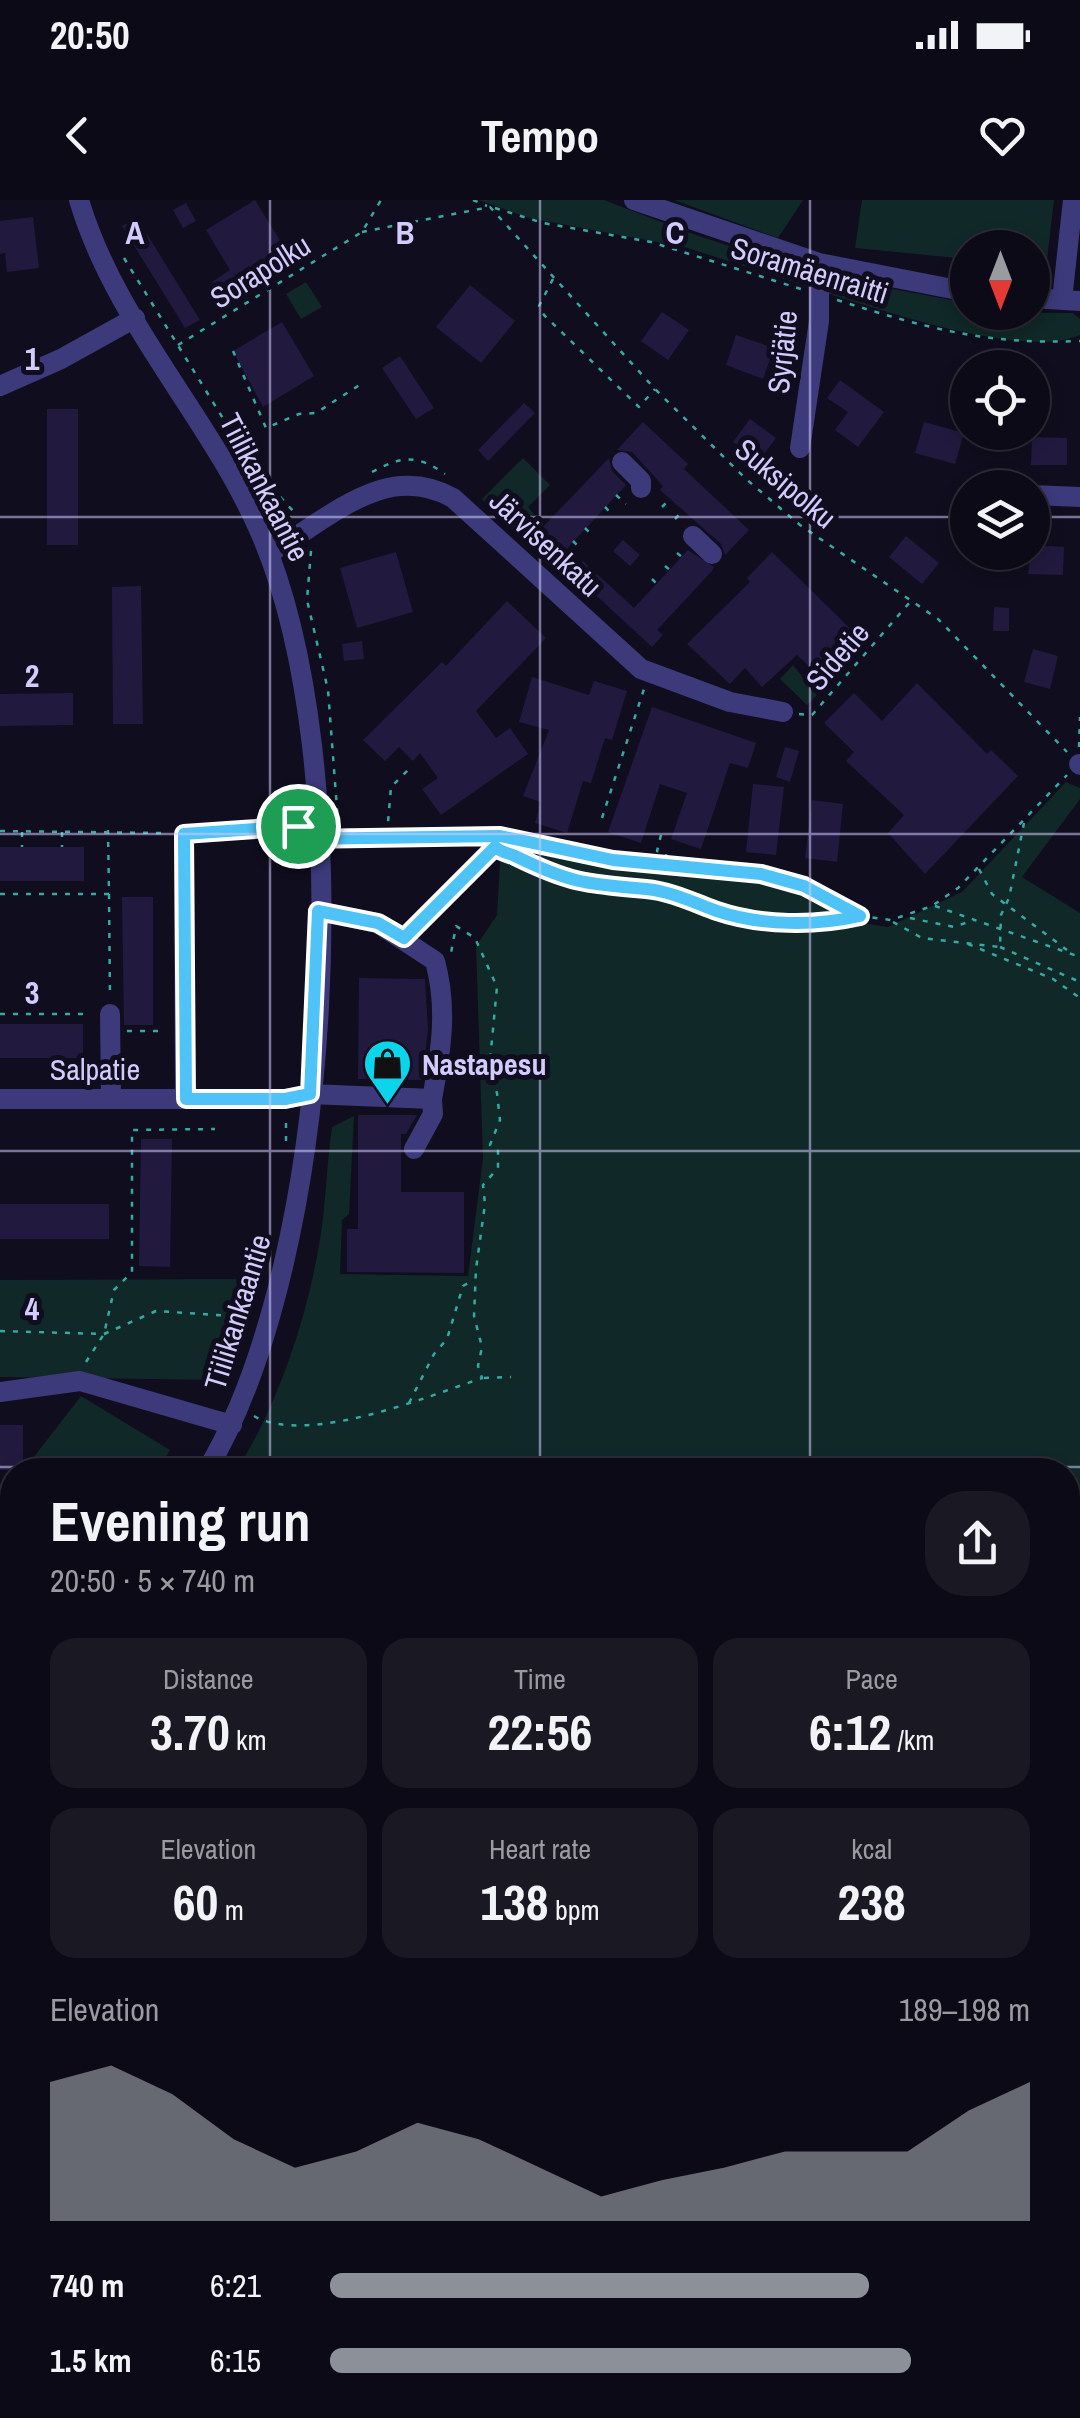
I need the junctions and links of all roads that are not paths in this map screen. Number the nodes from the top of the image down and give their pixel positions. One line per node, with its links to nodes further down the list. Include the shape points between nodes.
1 (80, 200): 7 (street, Tiilikankaantie, via 100,257)
2 (634, 200): 4 (street)
3 (1073, 200): 6 (street)
4 (820, 263): 5 (street); 9 (street, Syrjätie, via 819,321)
5 (950, 288)
6 (1071, 300)
7 (135, 318): 8 (street); 15 (street, Tiilikankaantie)
8 (0, 386)
9 (800, 448)
10 (622, 462): 12 (street, via 641,481)
11 (1050, 495): 13 (street)
12 (634, 496)
13 (1080, 497)
14 (693, 536): 16 (street)
15 (269, 553): 17 (street, Järvisenkatu, via 385,485 431,486 454,498 650,674); 19 (street, Tiilikankaantie, via 301,668)
16 (712, 554)
17 (783, 712)
18 (184, 834): 24 (street)
19 (318, 911): 21 (street, Tiilikankaantie); 25 (street, via 378,923 435,961 444,993 444,1036)
20 (110, 1022): 22 (street)
21 (310, 1094): 24 (street, Salpatie); 25 (street, Salpatie); 28 (street, Tiilikankaantie, via 288,1259)
22 (111, 1098): 23 (street, Salpatie); 24 (street, Salpatie)
23 (0, 1099)
24 (186, 1099)
25 (432, 1100): 26 (street)
26 (414, 1149)
27 (0, 1392): 28 (street, via 67,1381)
28 (236, 1417): 29 (street, Tiilikankaantie)
29 (214, 1458)

